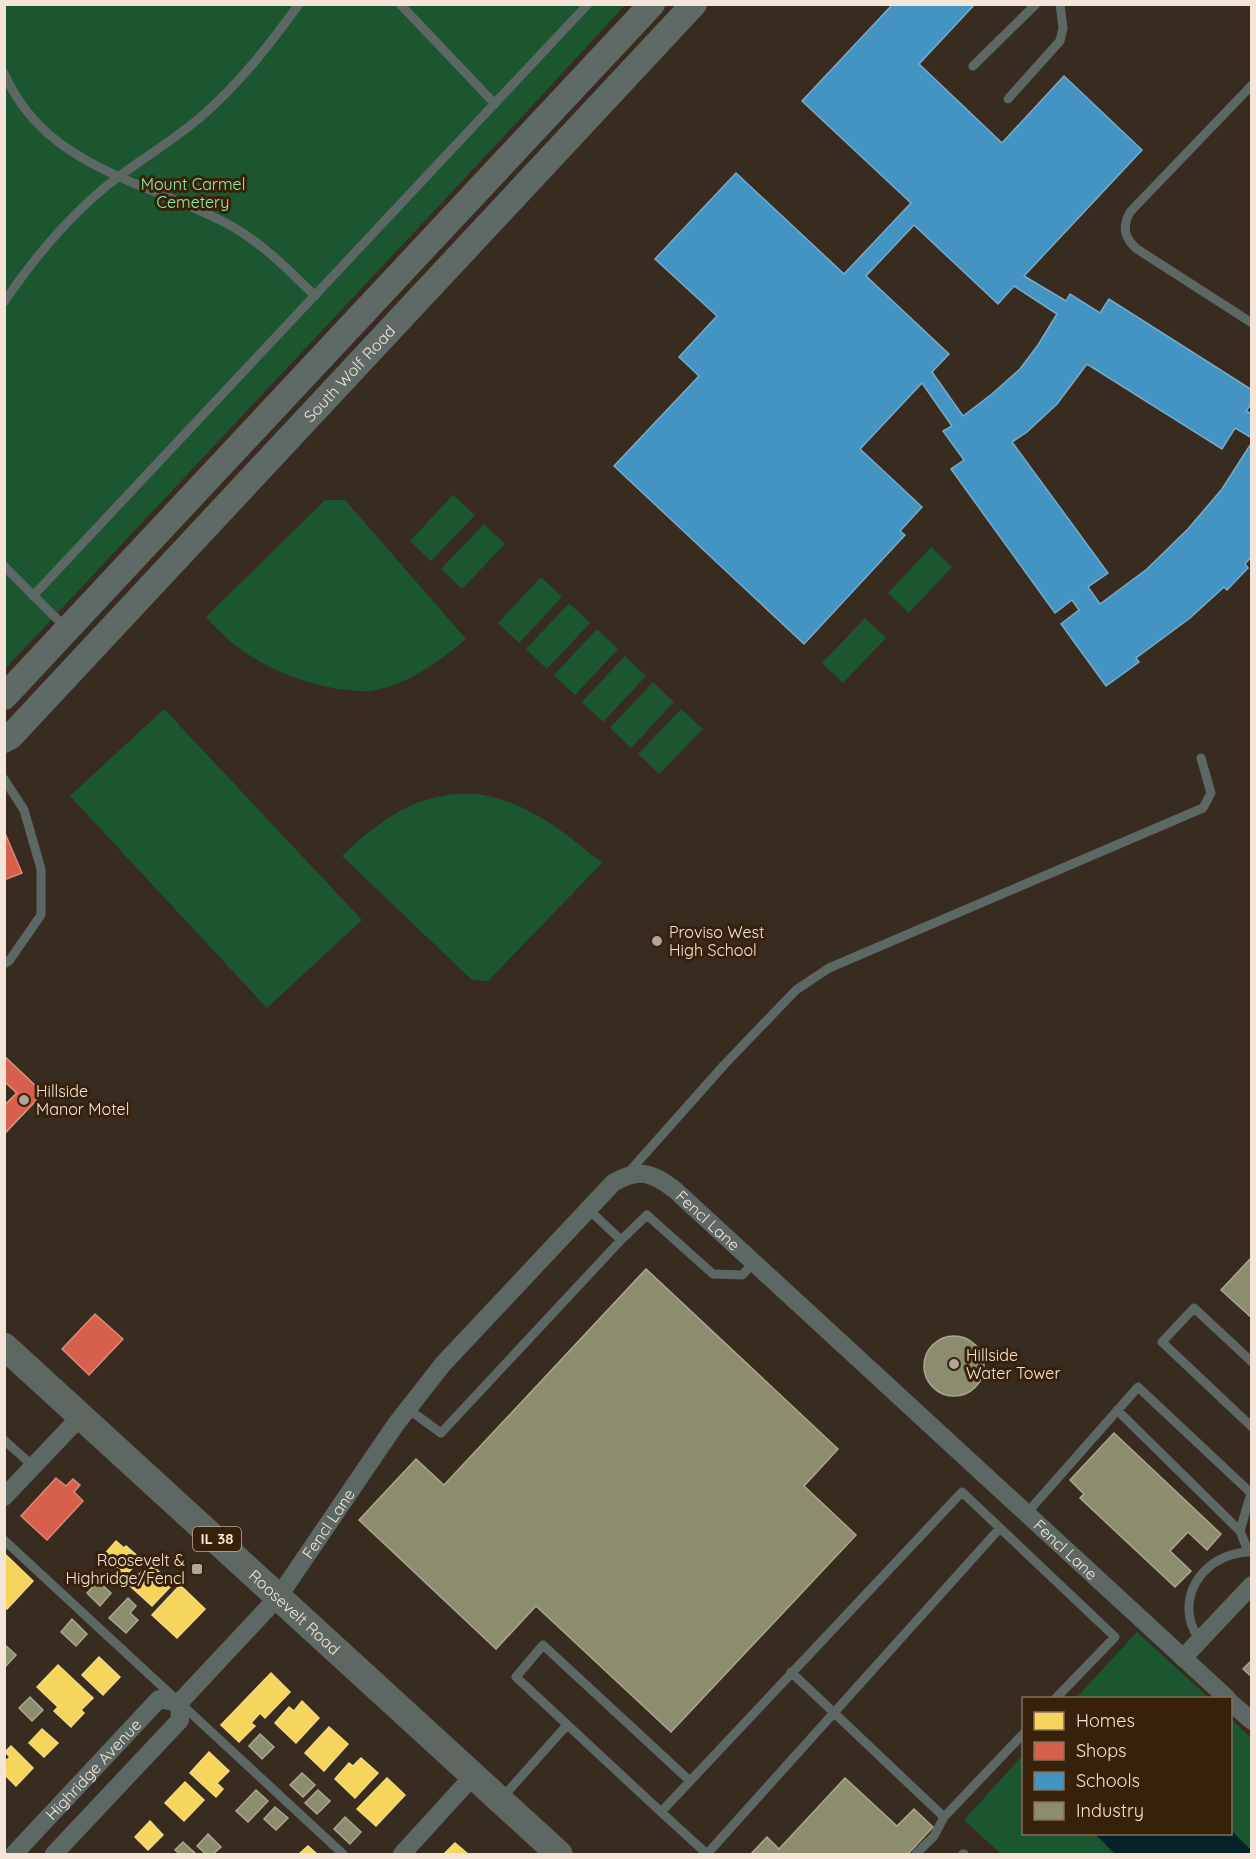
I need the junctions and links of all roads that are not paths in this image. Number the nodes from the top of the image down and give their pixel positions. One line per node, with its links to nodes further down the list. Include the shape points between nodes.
1 (299, 4): 13 (lane, via 216,104)
2 (400, 4): 12 (lane)
3 (588, 4): 12 (lane)
4 (652, 4): 19 (main road, South Wolf Road)
5 (694, 4): 21 (main road, South Wolf Road)
6 (1036, 4): 8 (lane)
7 (1060, 4): 11 (lane, via 1060,41)
8 (973, 66)
9 (4, 73): 13 (lane, via 20,103 54,140)
10 (1251, 85): 16 (lane, via 1130,212 1125,229 1126,237 1137,249)
11 (1008, 99)
12 (495, 104): 14 (lane)
13 (118, 177): 14 (lane, via 224,222 261,247); 15 (lane, via 35,258)
14 (315, 296): 18 (lane)
15 (4, 302)
16 (1251, 323)
17 (4, 566): 18 (lane)
18 (33, 596): 19 (lane)
19 (68, 629): 20 (main road, South Wolf Road)
20 (4, 697)
21 (4, 741)
22 (1201, 758): 25 (lane, via 1211,793 1203,807 829,968 796,990)
23 (4, 779): 24 (lane, via 24,810 41,869 41,915)
24 (4, 964)
25 (626, 1175): 26 (street, Fencl Lane, via 613,1182); 28 (street, Fencl Lane, via 650,1174 663,1181)
26 (588, 1209): 27 (lane); 31 (street, Fencl Lane, via 443,1364)
27 (621, 1240): 28 (lane, via 647,1215 713,1274 742,1275); 31 (lane, via 441,1433)
28 (754, 1263): 38 (street, Fencl Lane)
29 (4, 1346): 33 (main road, Roosevelt Road / IL 38)
30 (1251, 1362): 34 (lane, via 1194,1308 1162,1342)
31 (408, 1409): 44 (street, Fencl Lane)
32 (1117, 1410): 38 (lane); 40 (lane); 40 (lane, via 1138,1387 1251,1493)
33 (81, 1416): 36 (street); 44 (main road, Roosevelt Road / IL 38)
34 (1251, 1427)
35 (5, 1441): 36 (lane)
36 (33, 1466): 37 (street)
37 (4, 1497)
38 (1026, 1514): 46 (street, Fencl Lane)
39 (1000, 1528): 47 (lane, via 962,1492); 48 (lane, via 1114,1637); 52 (lane)
40 (1240, 1531): 42 (lane)
41 (4, 1540): 50 (lane)
42 (1250, 1551): 45 (lane, via 1220,1557 1194,1585 1189,1604 1191,1623)
43 (1251, 1585): 45 (street)
44 (279, 1596): 50 (street, Highridge Avenue); 56 (main road, Roosevelt Road / IL 38)
45 (1199, 1641): 46 (street)
46 (1183, 1658): 49 (street, Fencl Lane)
47 (791, 1672): 52 (lane); 57 (lane)
48 (1057, 1697)
49 (1226, 1697)
50 (179, 1703): 61 (street, Highridge Avenue, via 159,1699); 62 (street, Highridge Avenue, via 180,1720); 63 (lane)
51 (1232, 1704): 53 (street)
52 (833, 1712): 60 (lane); 66 (lane)
53 (1251, 1721)
54 (567, 1725): 57 (lane, via 516,1677 543,1645); 58 (lane); 59 (lane)
55 (1022, 1734): 60 (lane)
56 (474, 1775): 58 (main road, Roosevelt Road / IL 38); 64 (street)
57 (690, 1781): 59 (lane)
58 (500, 1800): 65 (main road, Roosevelt Road / IL 38)
59 (661, 1812): 66 (lane)
60 (944, 1817): 67 (lane, via 934,1836)
61 (14, 1854)
62 (54, 1854)
63 (343, 1854)
64 (402, 1854)
65 (560, 1854)
66 (707, 1854)
67 (916, 1854)

